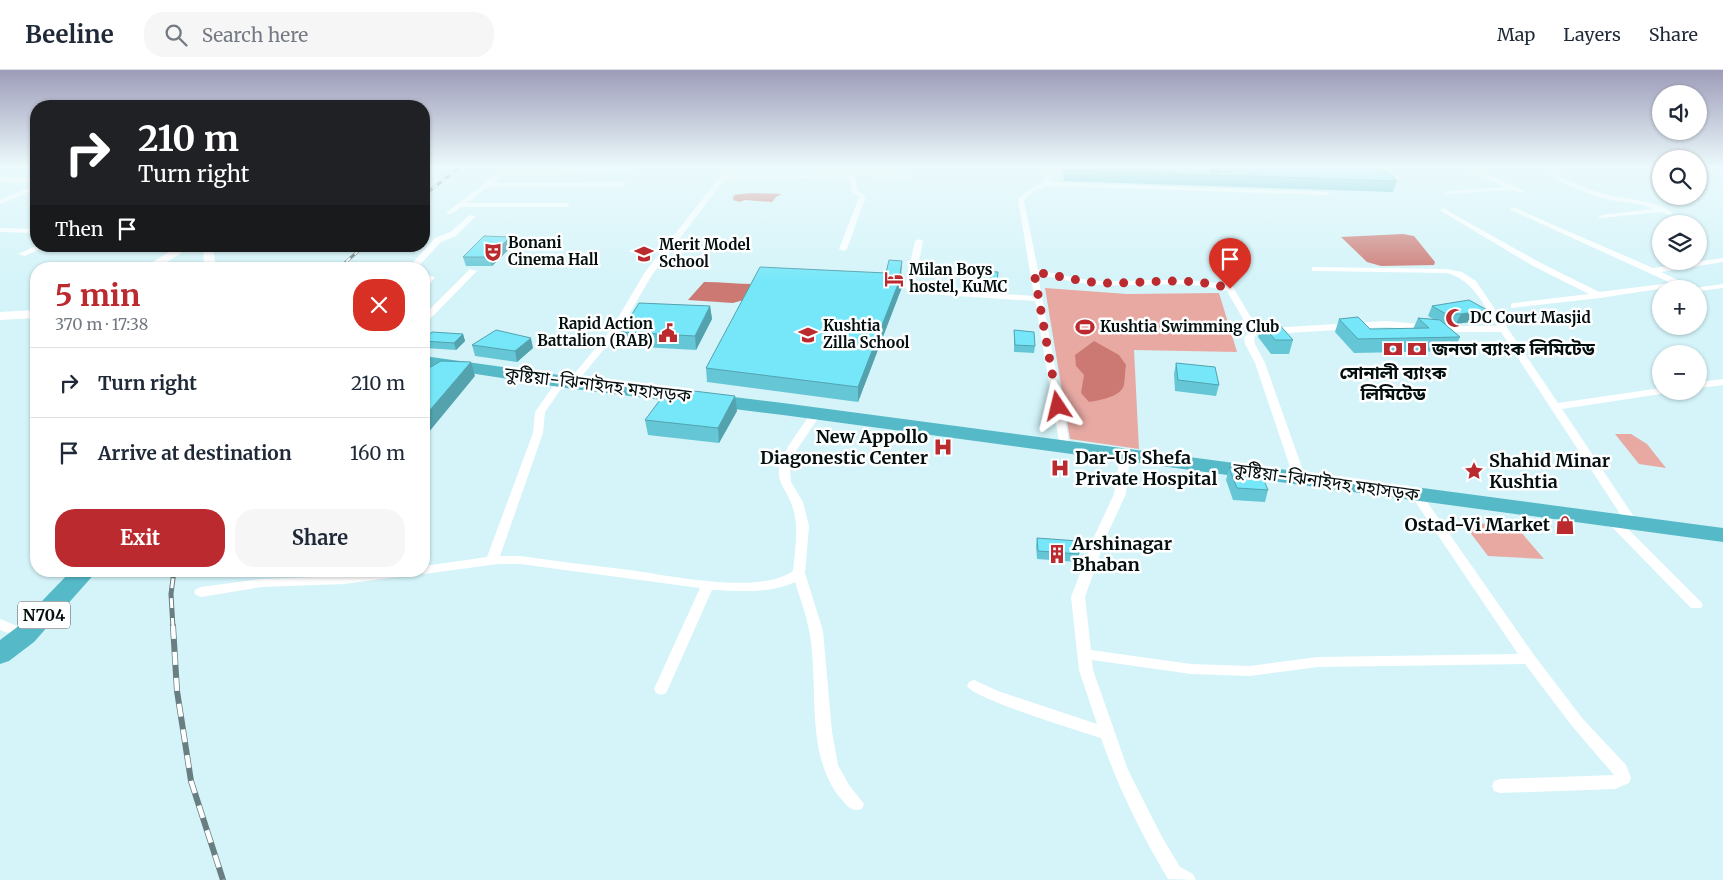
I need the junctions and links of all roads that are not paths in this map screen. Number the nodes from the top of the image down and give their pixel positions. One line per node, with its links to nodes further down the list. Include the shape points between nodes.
1 (458, 206): 14 (street, via 450,213 472,217)
2 (701, 206): 40 (street, via 648,274 616,329)
3 (859, 206): 15 (street)
4 (1022, 206): 26 (street)
5 (1653, 206): 7 (street)
6 (1513, 209): 25 (street)
7 (1662, 209): 9 (street); 10 (street)
8 (1443, 210): 31 (street, via 1536,264)
9 (1670, 213)
10 (1602, 217)
11 (0, 230): 12 (street)
12 (30, 231)
13 (919, 240): 32 (street, via 909,286 914,291)
14 (430, 249)
15 (842, 249)
16 (30, 251): 19 (street)
17 (176, 252): 21 (street)
18 (427, 252): 22 (street)
19 (22, 254)
20 (1723, 260): 25 (street)
21 (159, 262)
22 (418, 262)
23 (1315, 269): 37 (street, via 1447,271 1459,274 1473,283)
24 (473, 271): 35 (street)
25 (1652, 271): 27 (street)
26 (1034, 272): 32 (street); 38 (street, via 1100,283 1172,280 1214,283 1233,292)
27 (1671, 280)
28 (1723, 286): 30 (street)
29 (1652, 287): 31 (street)
30 (1707, 288)
31 (1600, 296): 33 (street)
32 (1040, 299): 47 (street)
33 (1514, 306)
34 (30, 314): 36 (street)
35 (430, 314)
36 (0, 316)
37 (1503, 329): 38 (street, via 1442,329 1386,324); 44 (street)
38 (1254, 331): 50 (street, via 1249,338 1250,344 1260,363)
39 (430, 358): 40 (highway, কুষ্টিয়া-ঝিনাইদহ মহাসড়ক)
40 (572, 378): 45 (highway, কুষ্টিয়া-ঝিনাইদহ মহাসড়ক); 46 (highway, কুষ্টিয়া-ঝিনাইদহ মহাসড়ক); 55 (street, via 557,388 540,412 538,433)
41 (1723, 382): 42 (street)
42 (1707, 384)
43 (1652, 392): 44 (street)
44 (1554, 406): 52 (street)
45 (816, 414): 46 (highway, কুষ্টিয়া-ঝিনাইদহ মহাসড়ক); 57 (street, via 791,451 784,470 785,482 797,502 803,526)
46 (920, 425): 47 (highway, কুষ্টিয়া-ঝিনাইদহ মহাসড়ক)
47 (1064, 444): 48 (highway, কুষ্টিয়া-ঝিনাইদহ মহাসড়ক); 49 (highway, কুষ্টিয়া-ঝিনাইদহ মহাসড়ক)
48 (1125, 455): 49 (highway, কুষ্টিয়া-ঝিনাইদহ মহাসড়ক); 66 (street, via 1120,494 1078,597)
49 (1166, 458): 50 (highway, কুষ্টিয়া-ঝিনাইদহ মহাসড়ক)
50 (1299, 475): 51 (highway, কুষ্টিয়া-ঝিনাইদহ মহাসড়ক); 52 (highway, কুষ্টিয়া-ঝিনাইদহ মহাসড়ক, via 1414,488)
51 (1416, 494): 52 (highway, কুষ্টিয়া-ঝিনাইদহ মহাসড়ক); 67 (street)
52 (1623, 519): 53 (highway, কুষ্টিয়া-ঝিনাইদহ মহাসড়ক); 54 (highway, কুষ্টিয়া-ঝিনাইদহ মহাসড়ক); 62 (street)
53 (1723, 526)
54 (1723, 535)
55 (492, 561): 56 (street); 60 (street, via 520,560)
56 (430, 569)
57 (799, 573): 60 (street, via 774,584 743,587); 72 (street, via 816,632 824,732 830,765 843,790)
58 (80, 577): 64 (highway, N704)
59 (367, 577): 61 (street, via 262,583)
60 (708, 585): 69 (street)
61 (201, 592)
62 (1696, 605)
63 (0, 624): 64 (street)
64 (25, 634): 65 (highway, N704)
65 (0, 654)
66 (1084, 654): 67 (street, via 1191,669 1250,671 1318,662); 70 (street)
67 (1529, 659): 71 (street, via 1577,722 1620,770 1623,778 1615,782)
68 (974, 686): 70 (street)
69 (661, 689)
70 (1106, 732): 73 (street, via 1120,770 1156,843 1174,873)
71 (1500, 786)
72 (856, 804)
73 (1187, 880)

